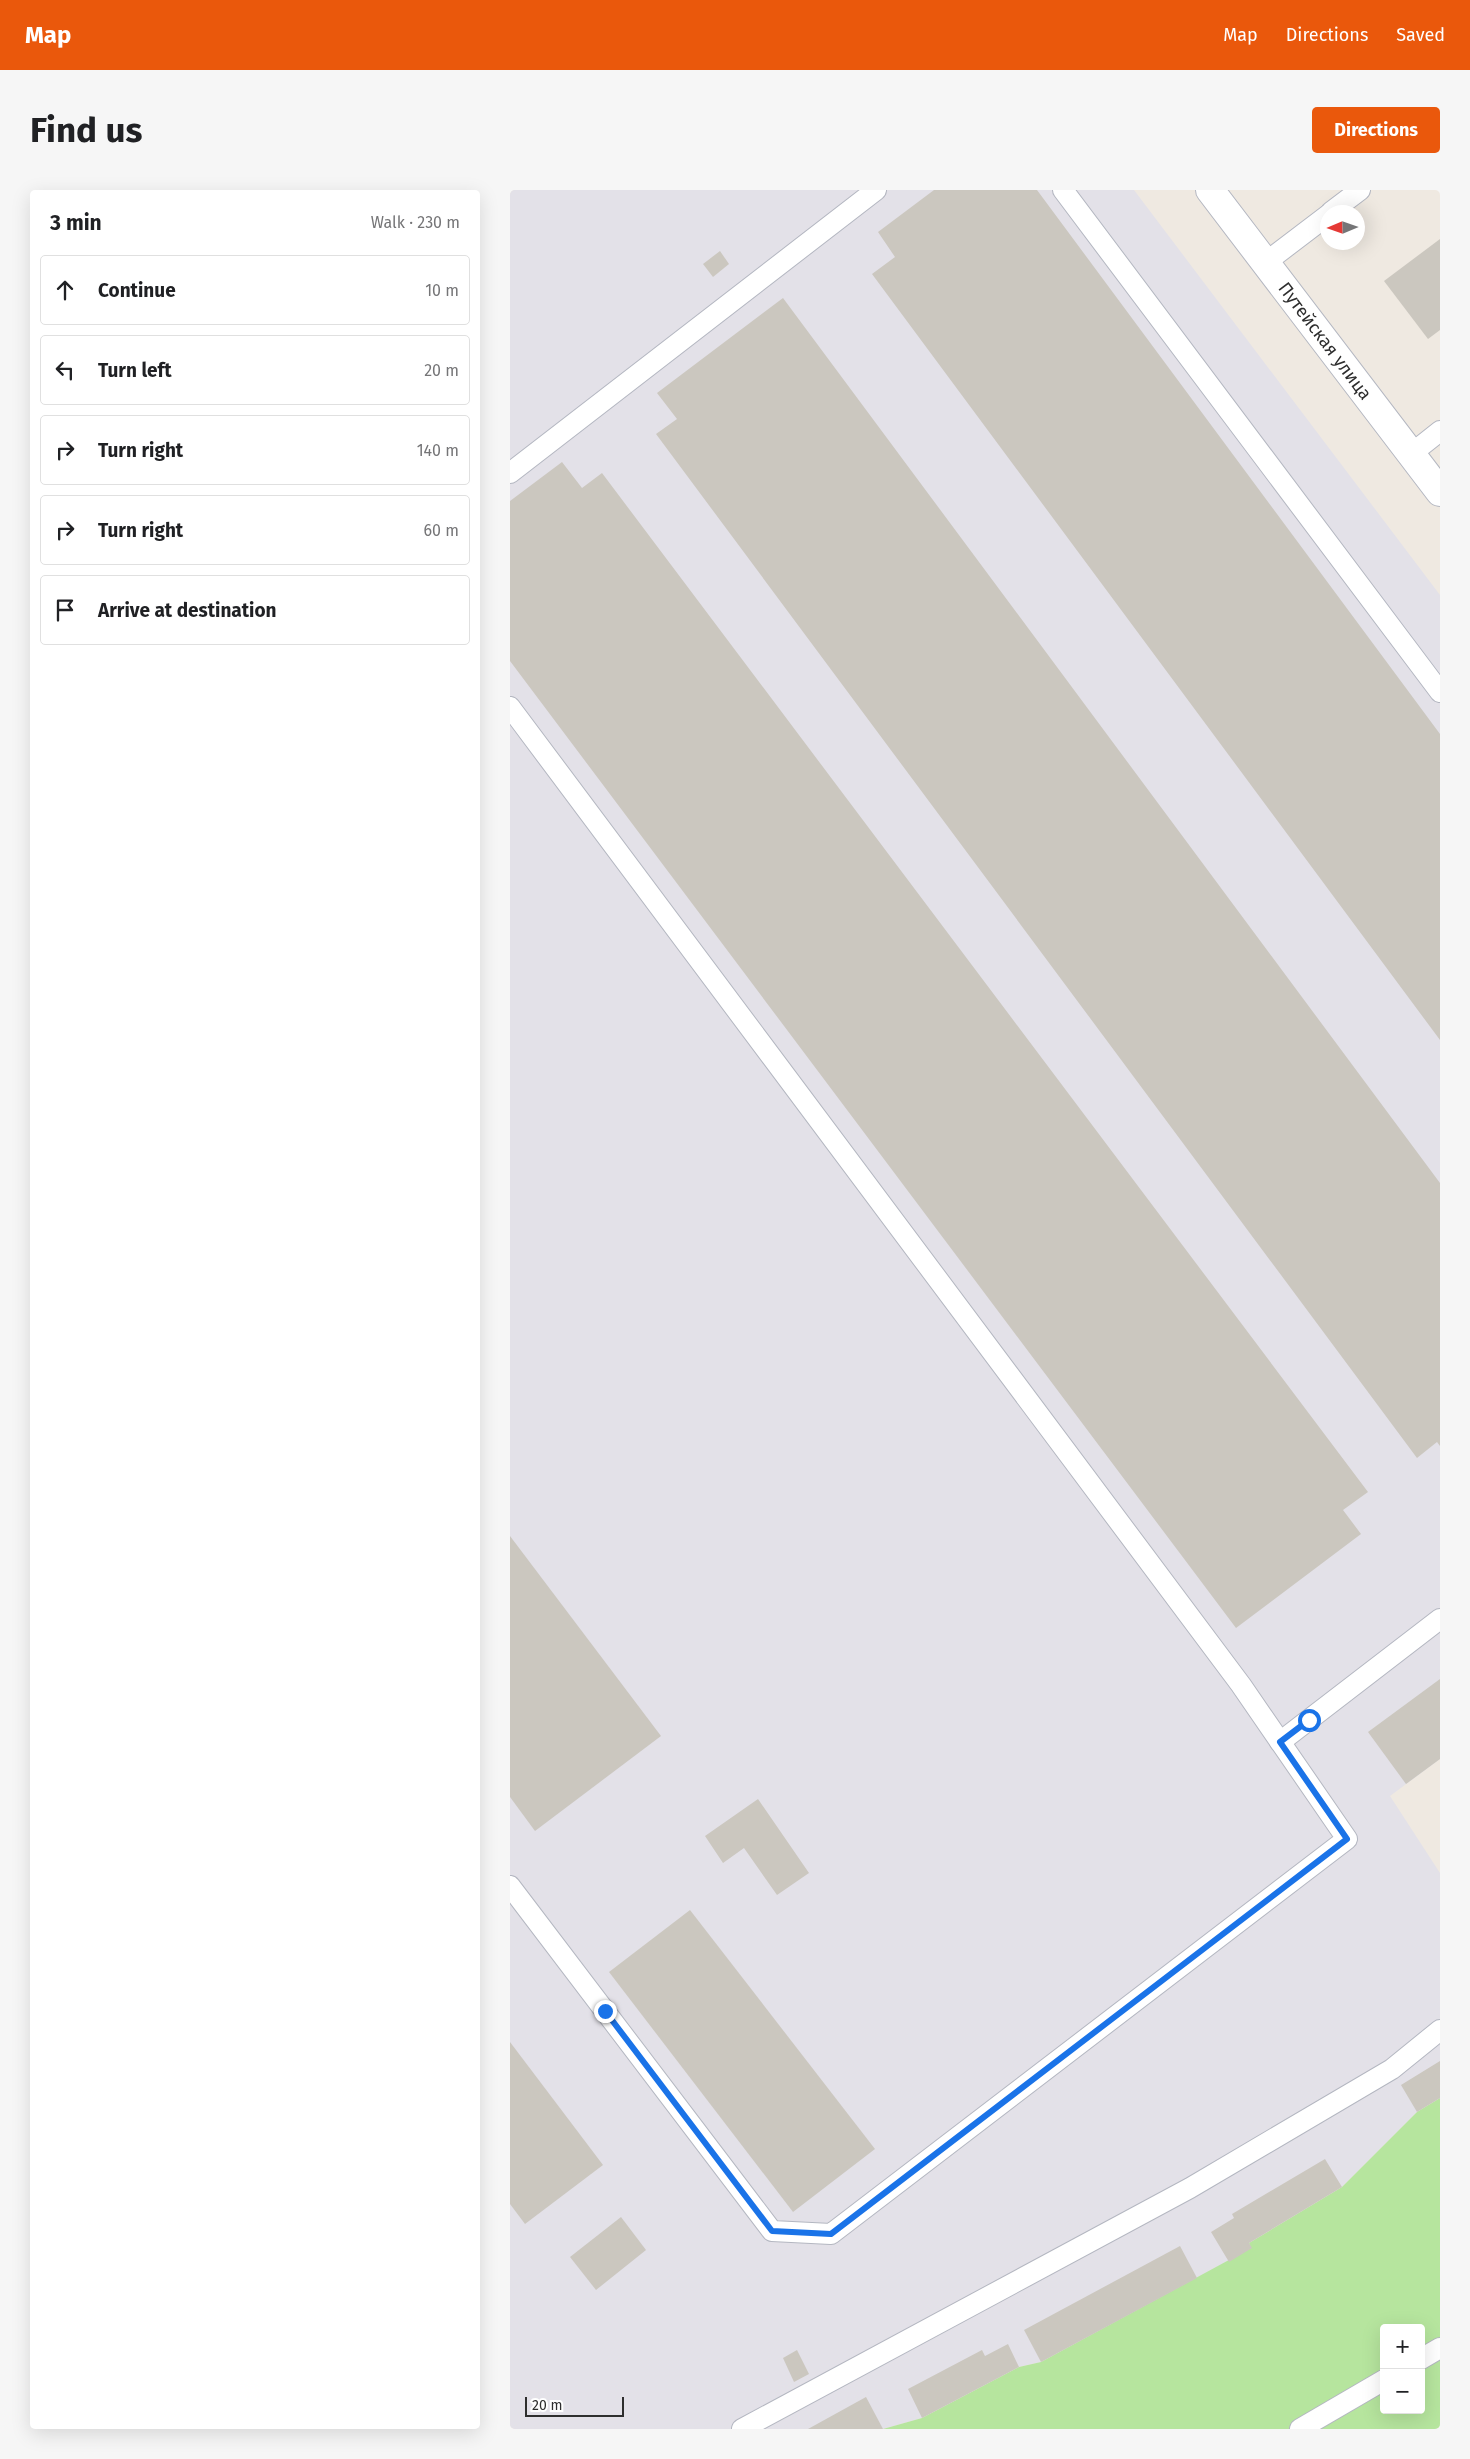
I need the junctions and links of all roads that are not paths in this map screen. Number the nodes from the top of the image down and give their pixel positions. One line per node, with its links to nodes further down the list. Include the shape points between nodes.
1 (876, 190): 10 (lane)
2 (1063, 190): 12 (lane)
3 (1210, 190): 7 (street, Путейская улица)
4 (1360, 190): 5 (lane)
5 (1340, 205)
6 (1320, 221): 7 (lane)
7 (1265, 263): 9 (street, Путейская улица)
8 (1440, 431): 9 (lane)
9 (1411, 454): 11 (street, Путейская улица)
10 (510, 473)
11 (1440, 492)
12 (1440, 692)
13 (510, 707): 15 (lane, via 1242,1685)
14 (1440, 1619): 15 (lane)
15 (1280, 1742): 16 (lane, via 1347,1839 831,2234 772,2231)
16 (510, 1886)
17 (1440, 2030): 21 (lane, via 1392,2069 1190,2188)
18 (1440, 2348): 19 (lane)
19 (1425, 2356)
20 (1380, 2382): 22 (lane)
21 (742, 2429)
22 (1300, 2429)

